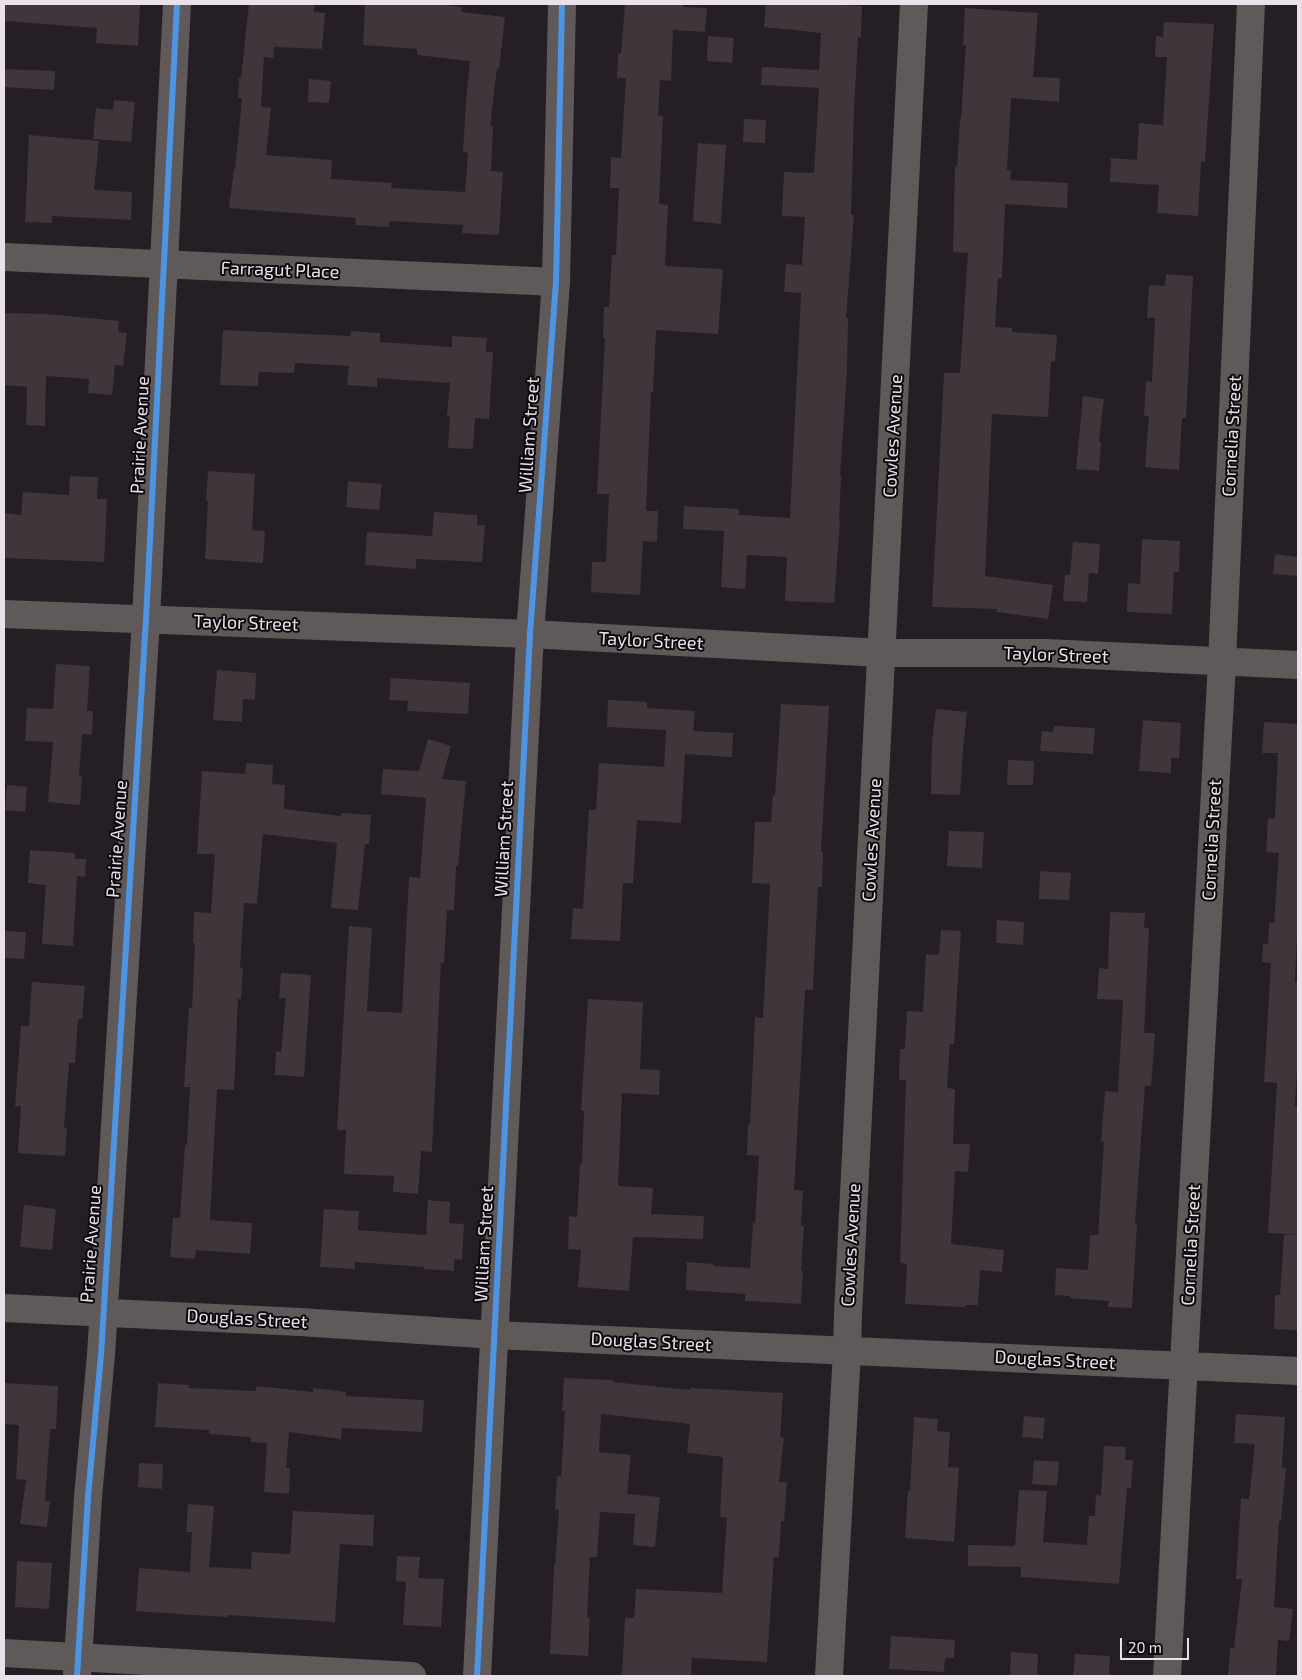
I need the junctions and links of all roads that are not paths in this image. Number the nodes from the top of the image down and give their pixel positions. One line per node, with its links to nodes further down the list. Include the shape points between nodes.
1 (177, 4): 6 (street, Prairie Avenue)
2 (562, 4): 7 (street, William Street)
3 (914, 4): 11 (street, Cowles Avenue)
4 (1252, 4): 12 (street, Cornelia Street)
5 (4, 257): 6 (street, Farragut Place)
6 (164, 265): 7 (street, Farragut Place); 9 (street, Prairie Avenue)
7 (556, 282): 10 (street, William Street)
8 (4, 614): 9 (street, Taylor Street)
9 (146, 620): 10 (street, Taylor Street); 15 (street, Prairie Avenue)
10 (530, 634): 11 (street, Taylor Street); 16 (street, William Street)
11 (882, 654): 12 (street, Taylor Street, via 1046,653); 17 (street, Cowles Avenue)
12 (1222, 662): 13 (street, Taylor Street); 18 (street, Cornelia Street)
13 (1298, 665)
14 (4, 1308): 15 (street, Douglas Street)
15 (102, 1313): 16 (street, Douglas Street); 21 (street, Prairie Avenue)
16 (495, 1335): 17 (street, Douglas Street); 23 (street, William Street)
17 (847, 1351): 18 (street, Douglas Street); 24 (street, Cowles Avenue)
18 (1185, 1366): 19 (street, Douglas Street); 25 (street, Cornelia Street)
19 (1298, 1371)
20 (4, 1653): 21 (street)
21 (77, 1667): 22 (street)
22 (412, 1676)
23 (476, 1676)
24 (829, 1676)
25 (1168, 1676)

